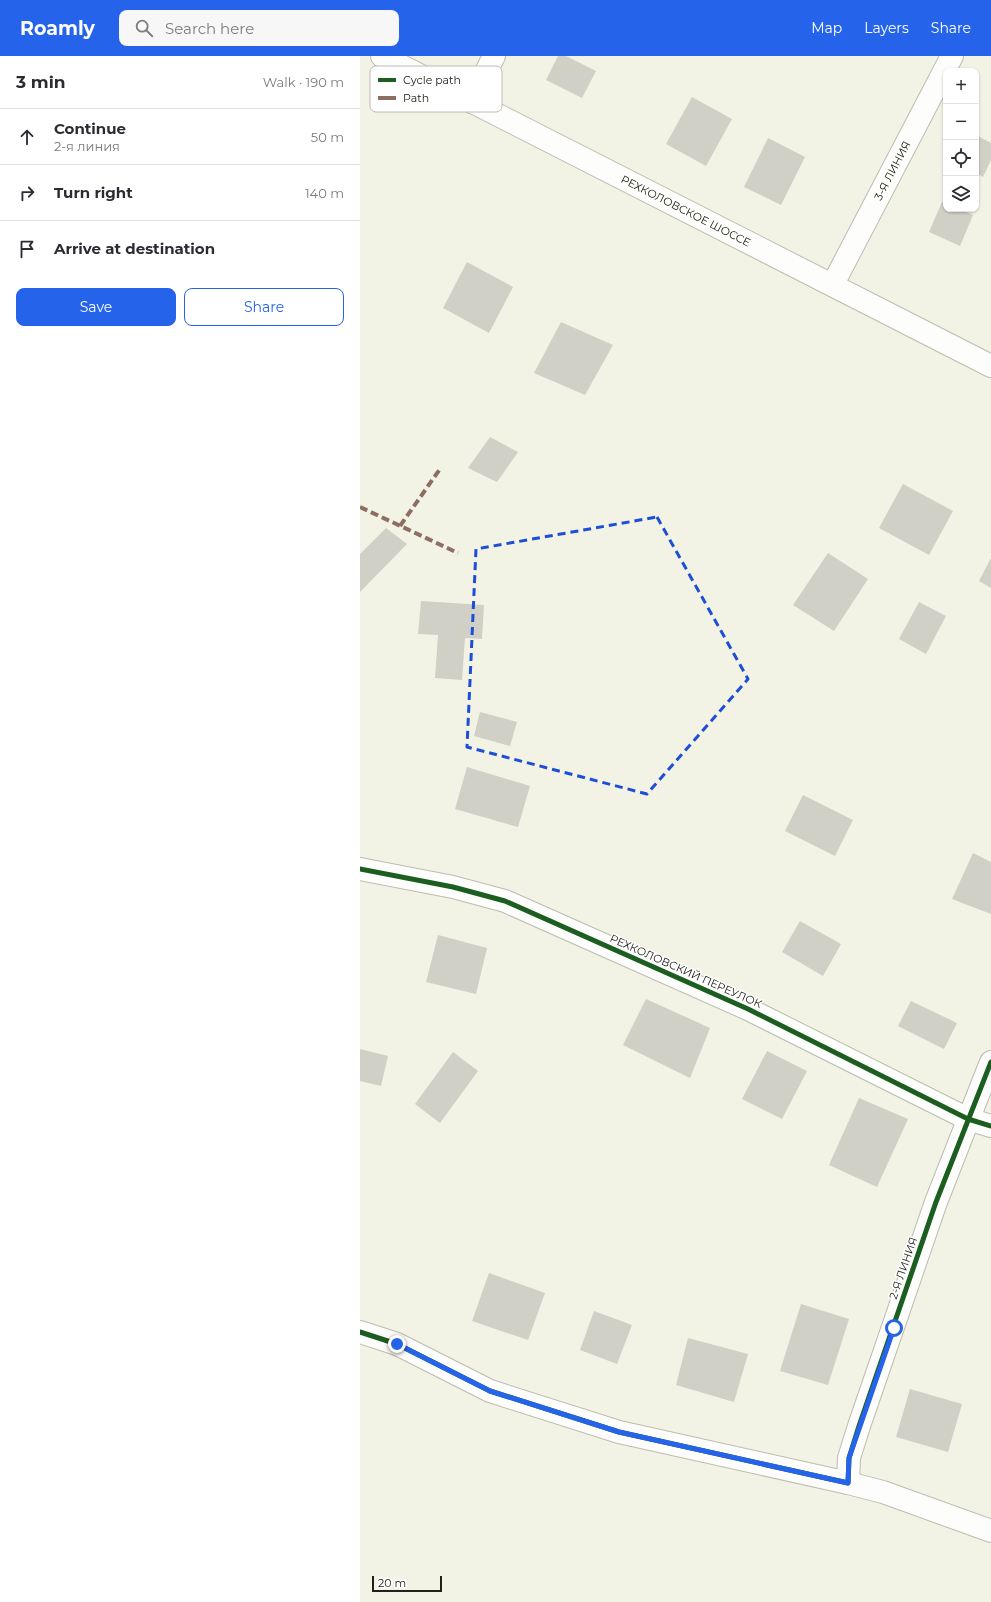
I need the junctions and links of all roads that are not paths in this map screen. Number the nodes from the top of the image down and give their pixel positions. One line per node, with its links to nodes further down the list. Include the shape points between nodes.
1 (382, 56): 4 (street, РЕХКОЛОВСКОЕ ШОССЕ)
2 (494, 56): 5 (street)
3 (952, 56): 7 (street, 3-Я ЛИНИЯ)
4 (401, 66)
5 (489, 66)
6 (491, 112): 7 (street, РЕХКОЛОВСКОЕ ШОССЕ)
7 (832, 284): 8 (street, РЕХКОЛОВСКОЕ ШОССЕ)
8 (991, 366)
9 (360, 869): 11 (street, РЕХКОЛОВСКИЙ ПЕРЕУЛОК, via 453,887 505,901 748,1009)
10 (991, 1062): 11 (street, 2-Я ЛИНИЯ)
11 (968, 1119): 12 (street, РЕХКОЛОВСКИЙ ПЕРЕУЛОК); 14 (street, 2-Я ЛИНИЯ, via 936,1202 859,1426 849,1458)
12 (991, 1126)
13 (360, 1332): 14 (street, via 397,1344 490,1391 619,1432)
14 (848, 1483): 15 (street, via 883,1492)
15 (991, 1531)

